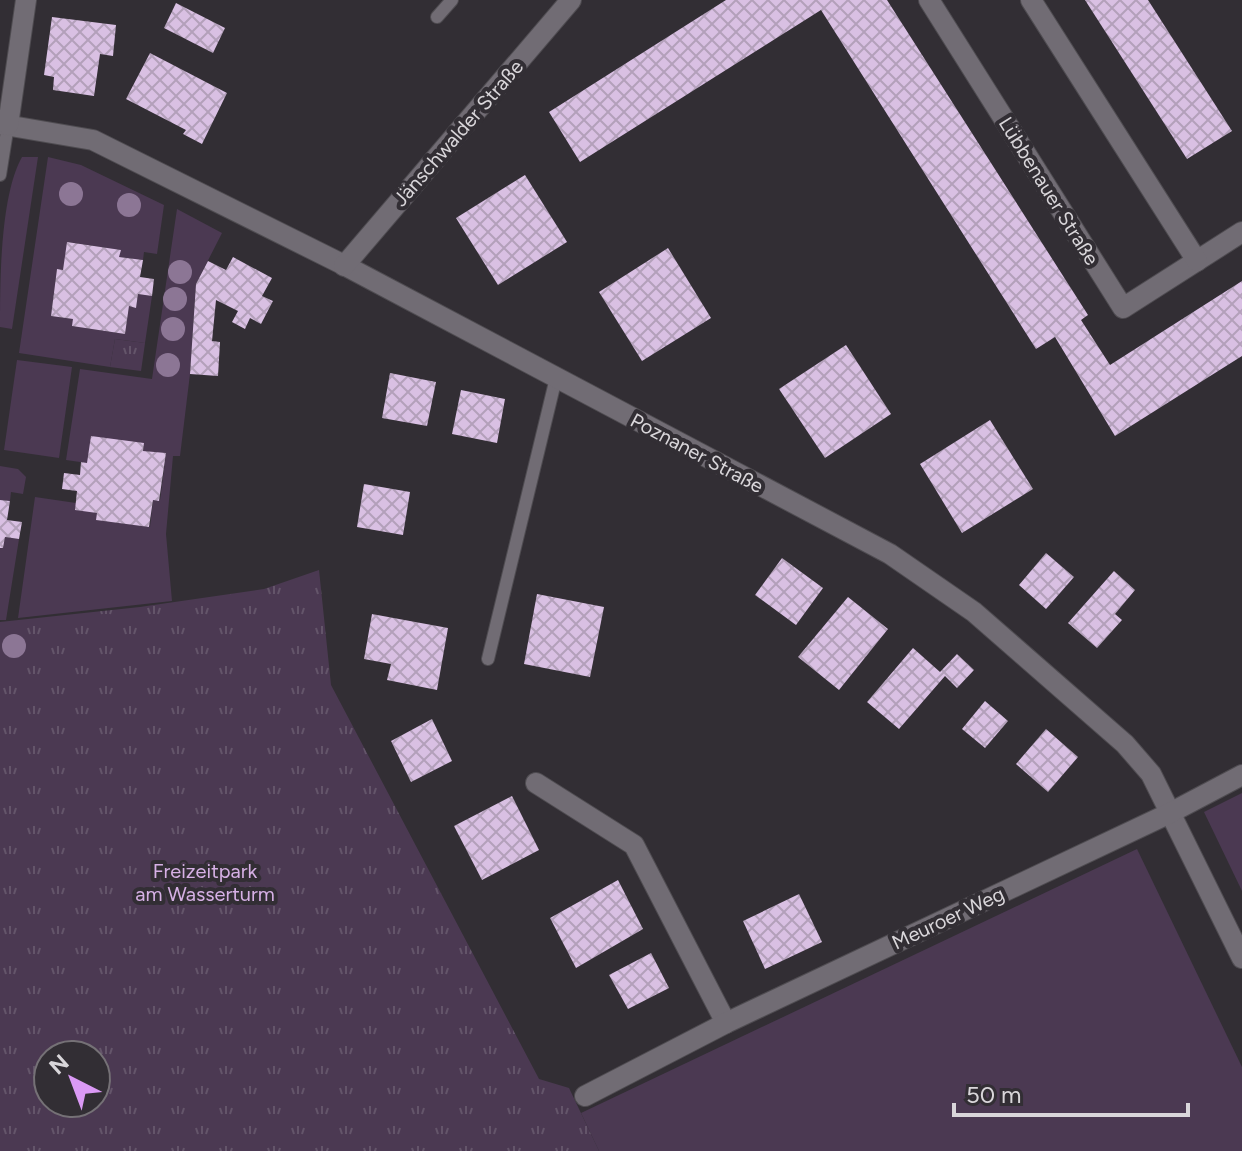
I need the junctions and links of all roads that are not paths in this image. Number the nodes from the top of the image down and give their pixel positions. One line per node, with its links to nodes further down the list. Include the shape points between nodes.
1 (26, 0): 7 (street)
2 (452, 0): 6 (lane)
3 (571, 0): 11 (street, Jänschwalder Straße)
4 (929, 0): 10 (street, Lübbenauer Straße, via 1123,308)
5 (1031, 0): 10 (street)
6 (437, 17)
7 (4, 125): 8 (lane); 11 (street, Poznaner Straße, via 93,140)
8 (0, 175)
9 (1242, 232): 10 (street, Lübbenauer Straße)
10 (1197, 261)
11 (344, 266): 12 (street, Poznaner Straße)
12 (556, 378): 13 (lane); 16 (street, Poznaner Straße, via 890,554 974,612 1125,744 1151,774)
13 (488, 659)
14 (1242, 775): 16 (street, Meuroer Weg)
15 (536, 783): 18 (street, via 634,845)
16 (1170, 813): 17 (street, Poznaner Straße); 18 (street, Meuroer Weg)
17 (1242, 958)
18 (726, 1023): 19 (street, Meuroer Weg)
19 (585, 1096)

